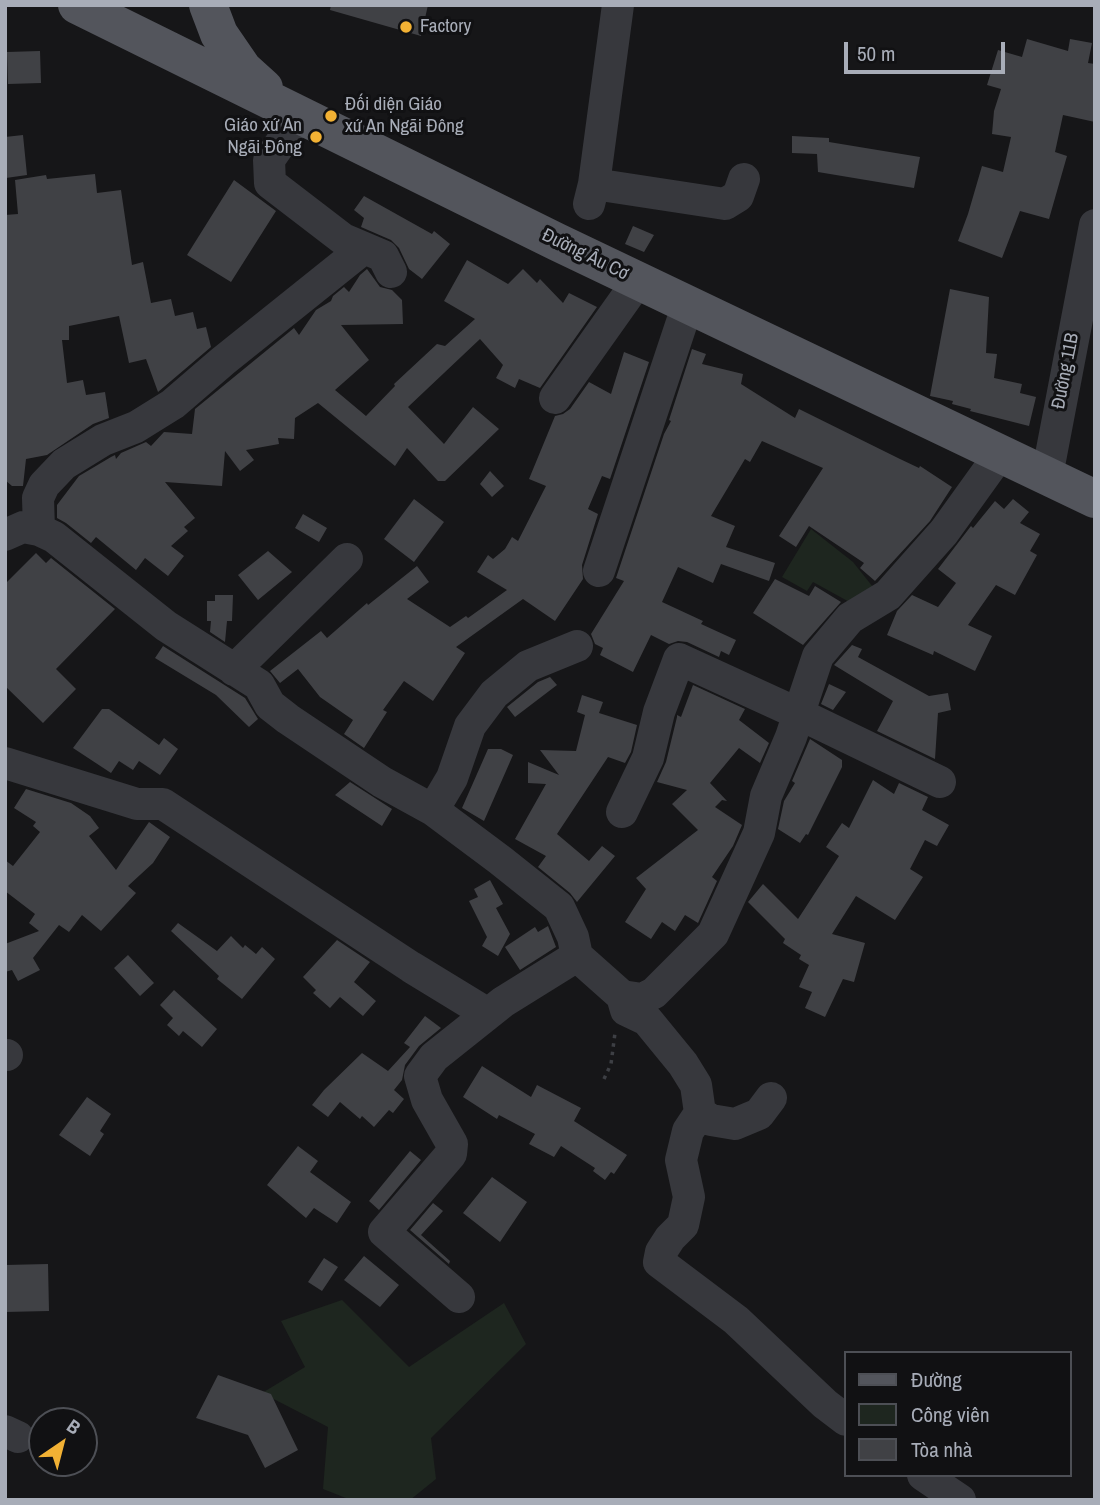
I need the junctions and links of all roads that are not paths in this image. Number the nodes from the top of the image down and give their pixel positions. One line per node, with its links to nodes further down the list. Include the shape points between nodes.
1 (78, 5): 4 (main road, Đường Âu Cơ)
2 (208, 5): 4 (main road, via 219,34 243,69)
3 (618, 5): 5 (street, via 592,194 725,204 738,196)
4 (295, 113): 7 (street, via 269,160 270,183 343,239); 9 (main road, Đường Âu Cơ)
5 (744, 180)
6 (1095, 225): 11 (street, Đường 11B)
7 (364, 248): 8 (street, via 383,256); 16 (street, via 173,404 64,464 38,498)
8 (391, 271)
9 (638, 281): 10 (main road, Đường Âu Cơ); 12 (street)
10 (688, 304): 13 (main road, Đường Âu Cơ); 19 (street)
11 (1087, 308): 14 (street, Đường 11B)
12 (555, 398)
13 (1000, 454): 14 (main road, Đường Âu Cơ); 22 (street, via 944,532 888,595 850,618 818,656)
14 (1047, 476): 15 (main road, Đường Âu Cơ)
15 (1095, 499)
16 (39, 530): 17 (street, via 23,527); 21 (street, via 90,563 166,626)
17 (5, 535)
18 (347, 559): 21 (street)
19 (599, 571)
20 (577, 646): 25 (street, via 528,666 494,694 470,726 452,778)
21 (234, 670): 25 (street, via 260,685 270,705 288,719)
22 (797, 713): 24 (street); 26 (street, via 679,659 648,758); 28 (street, via 766,796 758,833 713,934 654,993)
23 (5, 763): 29 (street, via 137,804 163,804)
24 (940, 782)
25 (433, 810): 27 (street, via 559,907)
26 (622, 812)
27 (577, 956): 28 (street); 29 (street)
28 (624, 1003): 31 (street, via 647,1020 683,1064 695,1085)
29 (488, 1014): 32 (street, via 434,1057 420,1076 427,1100 453,1143 451,1154 384,1232)
30 (771, 1098): 31 (street, via 759,1114 735,1124)
31 (700, 1113): 33 (street, via 688,1131 681,1160 689,1197 683,1225 670,1238 659,1262 736,1321)
32 (459, 1297)
33 (844, 1419)
34 (926, 1477): 35 (street)
35 (960, 1500)

